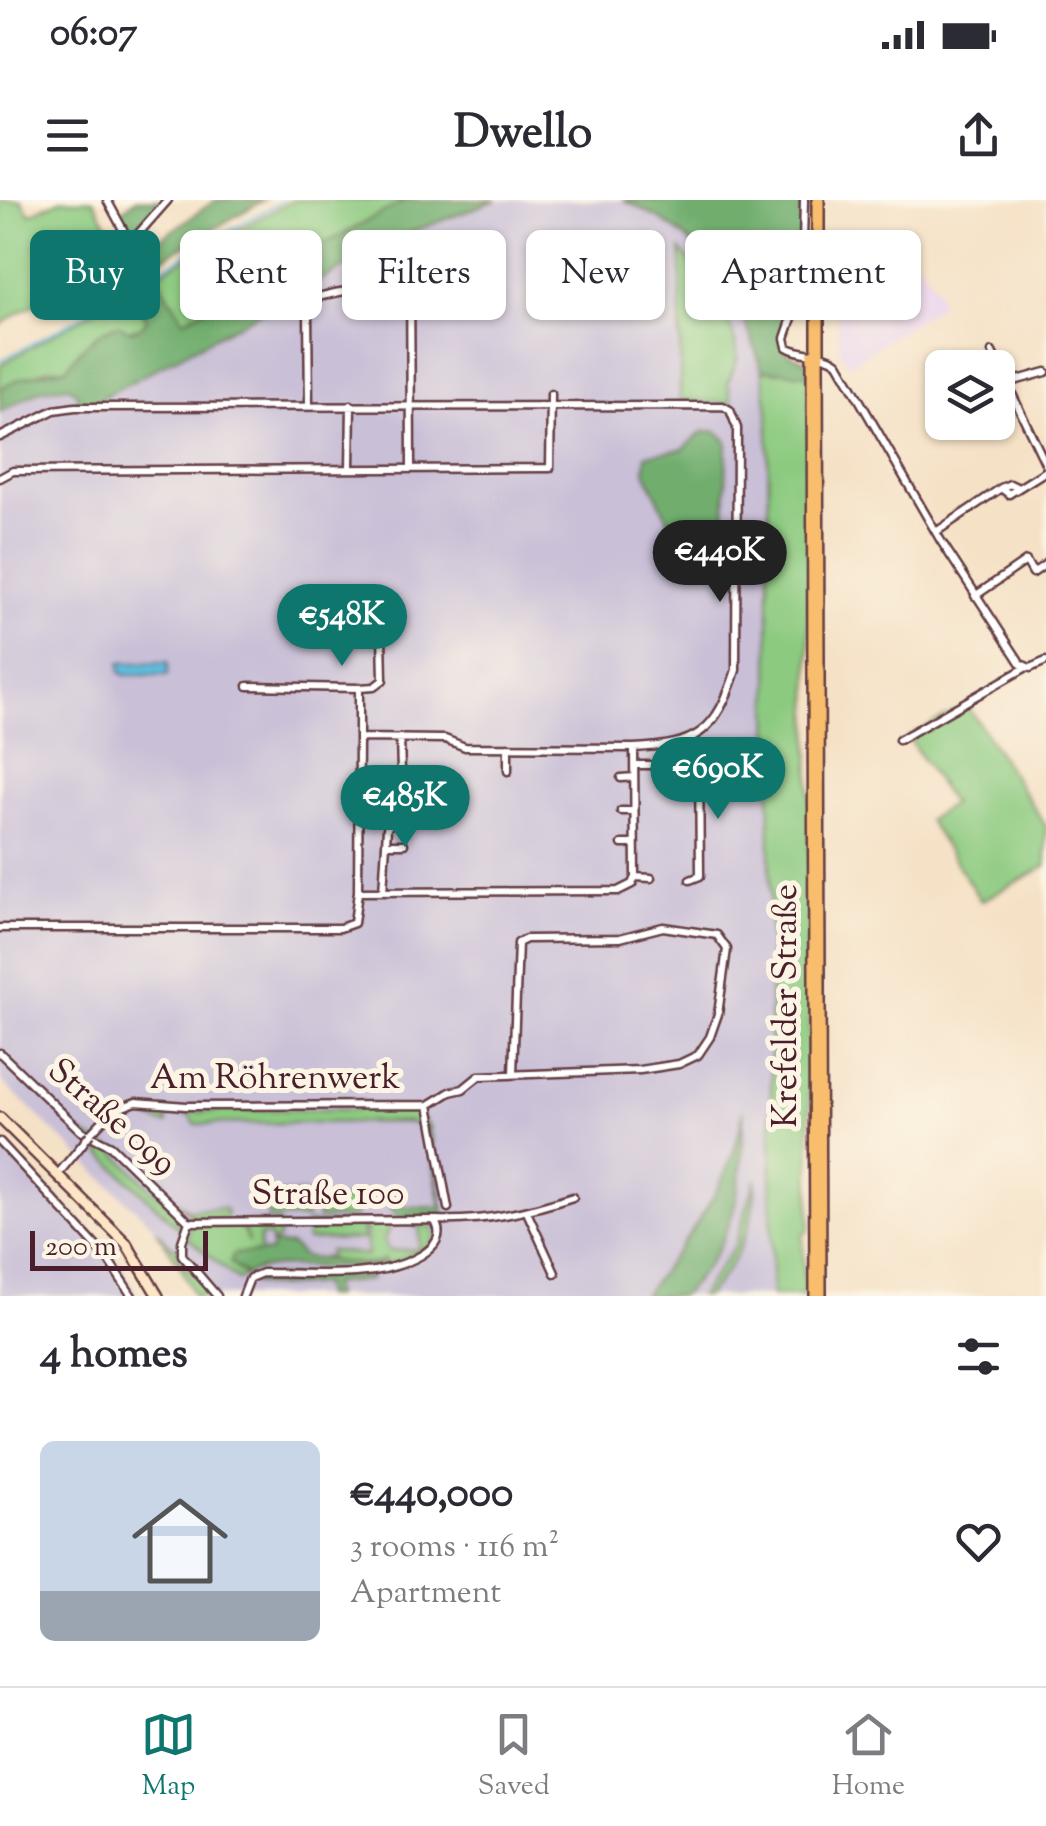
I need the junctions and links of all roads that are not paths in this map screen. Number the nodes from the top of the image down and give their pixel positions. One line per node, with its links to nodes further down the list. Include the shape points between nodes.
1 (106, 200): 4 (street)
2 (168, 200): 5 (street)
3 (811, 200): 8 (highway, Krefelder Straße); 8 (street, via 802,289 785,338 790,350)
4 (124, 230)
5 (142, 230)
6 (342, 292): 15 (street, via 313,299 308,313)
7 (409, 320): 14 (street)
8 (815, 355): 22 (street, via 838,363); 73 (main road, Krefelder Straße)
9 (1046, 372): 10 (street)
10 (1015, 381)
11 (551, 394): 16 (street)
12 (1015, 400): 20 (street)
13 (351, 405): 14 (street); 15 (street); 19 (street)
14 (410, 405): 16 (street); 18 (street)
15 (310, 406): 17 (street, via 54,410)
16 (551, 406): 18 (street, via 550,468); 32 (street, via 722,406 735,417 736,670 718,713)
17 (0, 436)
18 (410, 467): 19 (street)
19 (350, 468): 21 (street, via 12,472)
20 (1046, 468): 22 (street, via 1009,494 1001,488)
21 (0, 478)
22 (936, 532): 24 (street)
23 (1046, 564): 24 (street, via 1033,573 1026,561)
24 (975, 596): 27 (street)
25 (382, 635): 29 (street, via 383,680)
26 (1046, 661): 27 (street)
27 (1025, 668): 33 (street)
28 (248, 686): 29 (street)
29 (359, 688): 30 (street)
30 (359, 738): 31 (street); 54 (street)
31 (400, 738): 34 (street); 41 (street)
32 (692, 739): 35 (street); 36 (street)
33 (899, 740)
34 (508, 747): 35 (street); 40 (street)
35 (634, 748): 38 (street)
36 (699, 760): 37 (street); 53 (street, via 700,876)
37 (690, 764)
38 (634, 765): 39 (street); 42 (street)
39 (650, 765)
40 (508, 771)
41 (401, 772)
42 (634, 777): 43 (street); 46 (street)
43 (621, 778)
44 (399, 805): 47 (street)
45 (622, 811): 46 (street)
46 (634, 812): 50 (street)
47 (387, 844): 48 (street); 55 (street)
48 (404, 844)
49 (622, 844): 50 (street)
50 (634, 844): 51 (street)
51 (635, 877): 52 (street); 55 (street, via 618,891)
52 (650, 878)
53 (690, 880)
54 (358, 892): 55 (street); 56 (street, via 354,922 340,928)
55 (383, 892)
56 (0, 928)
57 (0, 1053): 67 (street, Straße 099, via 80,1132 111,1146)
58 (514, 1073): 58 (street, Am Röhrenwerk, via 640,1070 698,1054 718,1014 725,943 675,927 620,938 518,943); 59 (street, Am Röhrenwerk, via 479,1076)
59 (429, 1105): 62 (street, Am Röhrenwerk, bridge, via 136,1102 112,1110); 64 (street)
60 (0, 1118): 62 (main road)
61 (0, 1142): 69 (street, via 107,1258)
62 (58, 1174): 70 (main road, via 126,1243)
63 (573, 1196): 65 (street)
64 (448, 1208)
65 (527, 1212): 66 (street); 68 (street)
66 (434, 1220): 67 (street, Straße 100); 72 (street, Straße 100, via 440,1231 435,1246 387,1269 262,1273 250,1278)
67 (189, 1222): 71 (street, via 182,1255)
68 (555, 1272)
69 (132, 1296)
70 (158, 1296)
71 (217, 1296)
72 (243, 1296)
73 (818, 1296)

